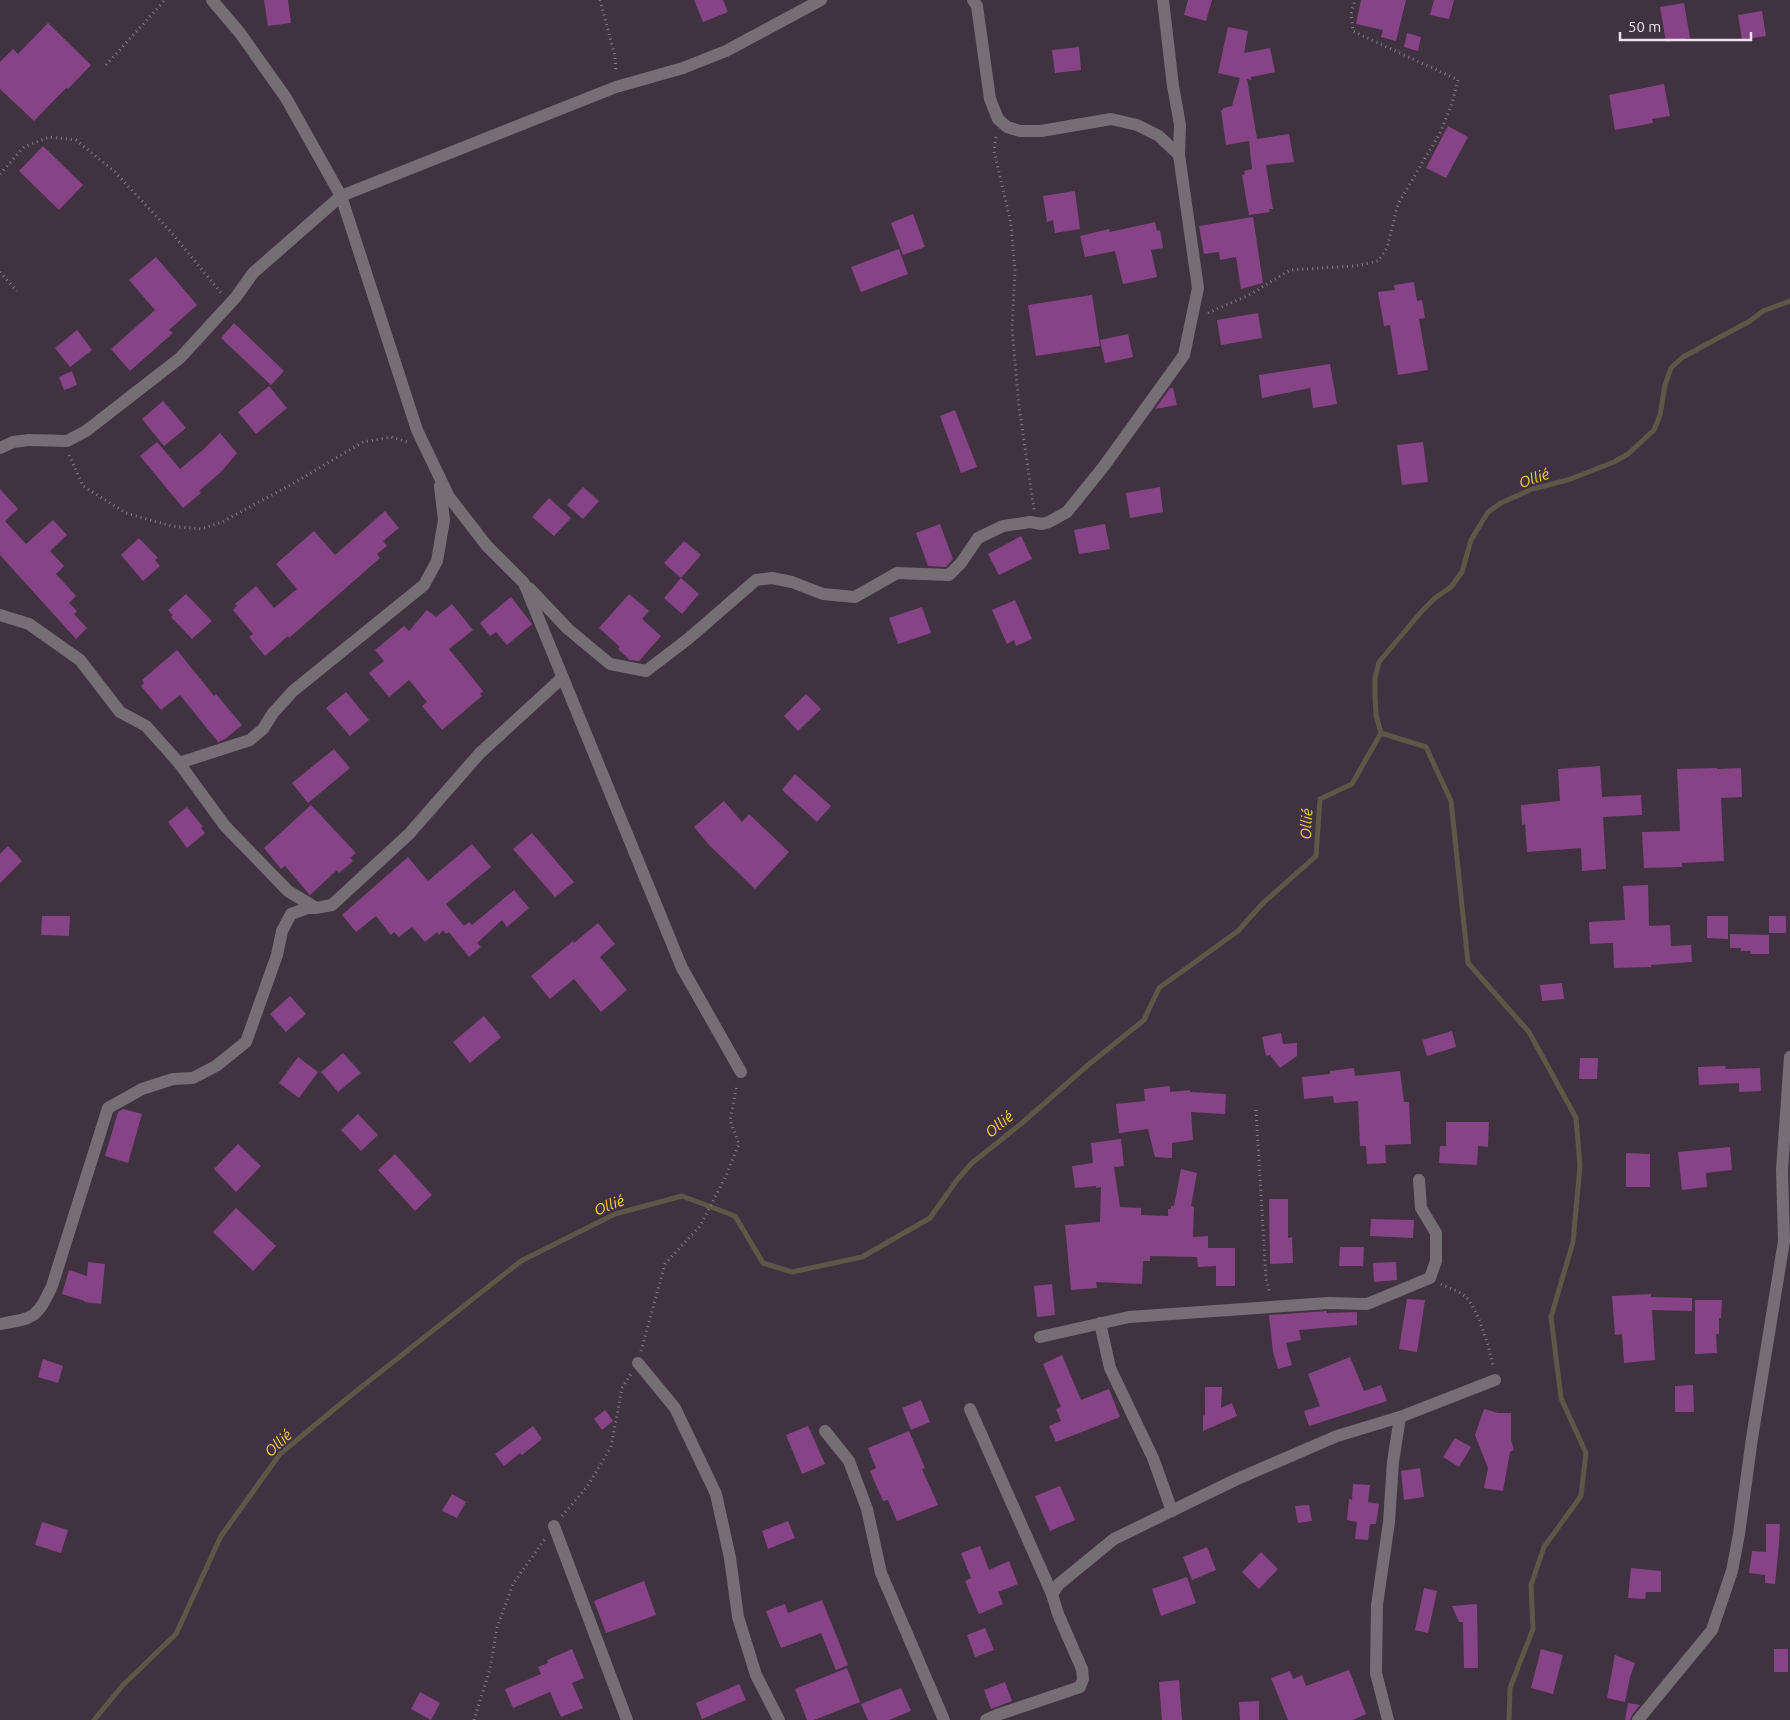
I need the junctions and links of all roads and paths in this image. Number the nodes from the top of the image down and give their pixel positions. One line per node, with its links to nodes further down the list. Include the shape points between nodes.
1 (165, 0): 8 (path)
2 (212, 0): 13 (street, via 286,98)
3 (600, 0): 9 (path, via 615,56)
4 (821, 0): 9 (street, via 726,51 683,68)
5 (973, 0): 10 (street, via 977,6 990,99)
6 (1163, 0): 11 (street, via 1180,125)
7 (1355, 0): 17 (path, via 1351,14 1352,31 1458,80 1440,133 1398,204 1387,248 1378,261 1355,266 1290,270 1249,294)
8 (106, 65)
9 (616, 87): 13 (street)
10 (998, 119): 11 (street, via 1020,131 1042,131 1111,119 1138,125 1159,136); 22 (path, via 994,152 1011,224 1015,271 1012,328)
11 (1179, 155): 17 (street, via 1198,288)
12 (0, 174): 16 (path, via 24,147 49,137 76,140 115,172)
13 (341, 196): 16 (street, via 270,256); 20 (street)
14 (0, 272): 15 (path)
15 (17, 291)
16 (230, 303): 18 (street, via 180,358 86,431)
17 (1191, 321): 22 (street, via 1184,355 1104,466 1067,512 1049,522)
18 (67, 441): 19 (street, via 29,440); 20 (path, via 69,455 82,486 126,513 171,526 201,529 222,522 363,442 392,437)
19 (0, 448)
20 (426, 449): 21 (street)
21 (439, 476): 23 (street, via 449,497 487,546); 26 (street, via 444,520 437,561 424,586 293,691 263,729 250,740)
22 (1035, 523): 23 (street, via 1002,526 978,538 949,575 897,573 855,597 823,594 772,578 756,580 646,671 610,664 568,630)
23 (524, 583): 25 (street)
24 (0, 615): 26 (street, via 29,624 80,660 120,712 146,726)
25 (562, 678): 27 (street, via 480,753 409,834 332,905); 29 (street, via 682,968)
26 (179, 763): 27 (street, via 225,826 288,891)
27 (316, 908): 35 (street, via 292,914 282,931 277,955 246,1042 216,1066 193,1078 173,1079 142,1089 108,1108 52,1286 40,1310 30,1317)
28 (1790, 1057): 51 (street, via 1782,1170 1784,1241 1732,1571 1712,1630)
29 (741, 1072): 37 (path, via 730,1120 739,1144 700,1226 666,1264)
30 (1256, 1110): 33 (path, via 1266,1279)
31 (1419, 1180): 32 (street, via 1421,1208 1436,1233 1436,1261)
32 (1430, 1278): 33 (street, via 1367,1304); 38 (path, via 1466,1297 1490,1349)
33 (1273, 1307): 34 (street, via 1128,1317)
34 (1100, 1323): 36 (street); 42 (street, via 1110,1368 1152,1458)
35 (0, 1324)
36 (1040, 1336)
37 (638, 1363): 43 (path, via 622,1388 611,1446 587,1487); 47 (street, via 675,1408 716,1494 730,1558 738,1617 756,1675)
38 (1495, 1380): 40 (street)
39 (970, 1409): 44 (street)
40 (1400, 1417): 42 (street, via 1337,1436); 50 (street, via 1377,1604 1376,1673)
41 (825, 1431): 48 (street, via 849,1461 867,1509 881,1573)
42 (1172, 1511): 44 (street, via 1114,1539 1059,1584)
43 (554, 1526): 45 (path, via 512,1584 497,1628 490,1669); 46 (street)
44 (1052, 1594): 49 (street, via 1082,1669 1080,1686)
45 (474, 1720)
46 (627, 1720)
47 (779, 1720)
48 (944, 1720)
49 (986, 1720)
50 (1388, 1720)
51 (1638, 1720)

